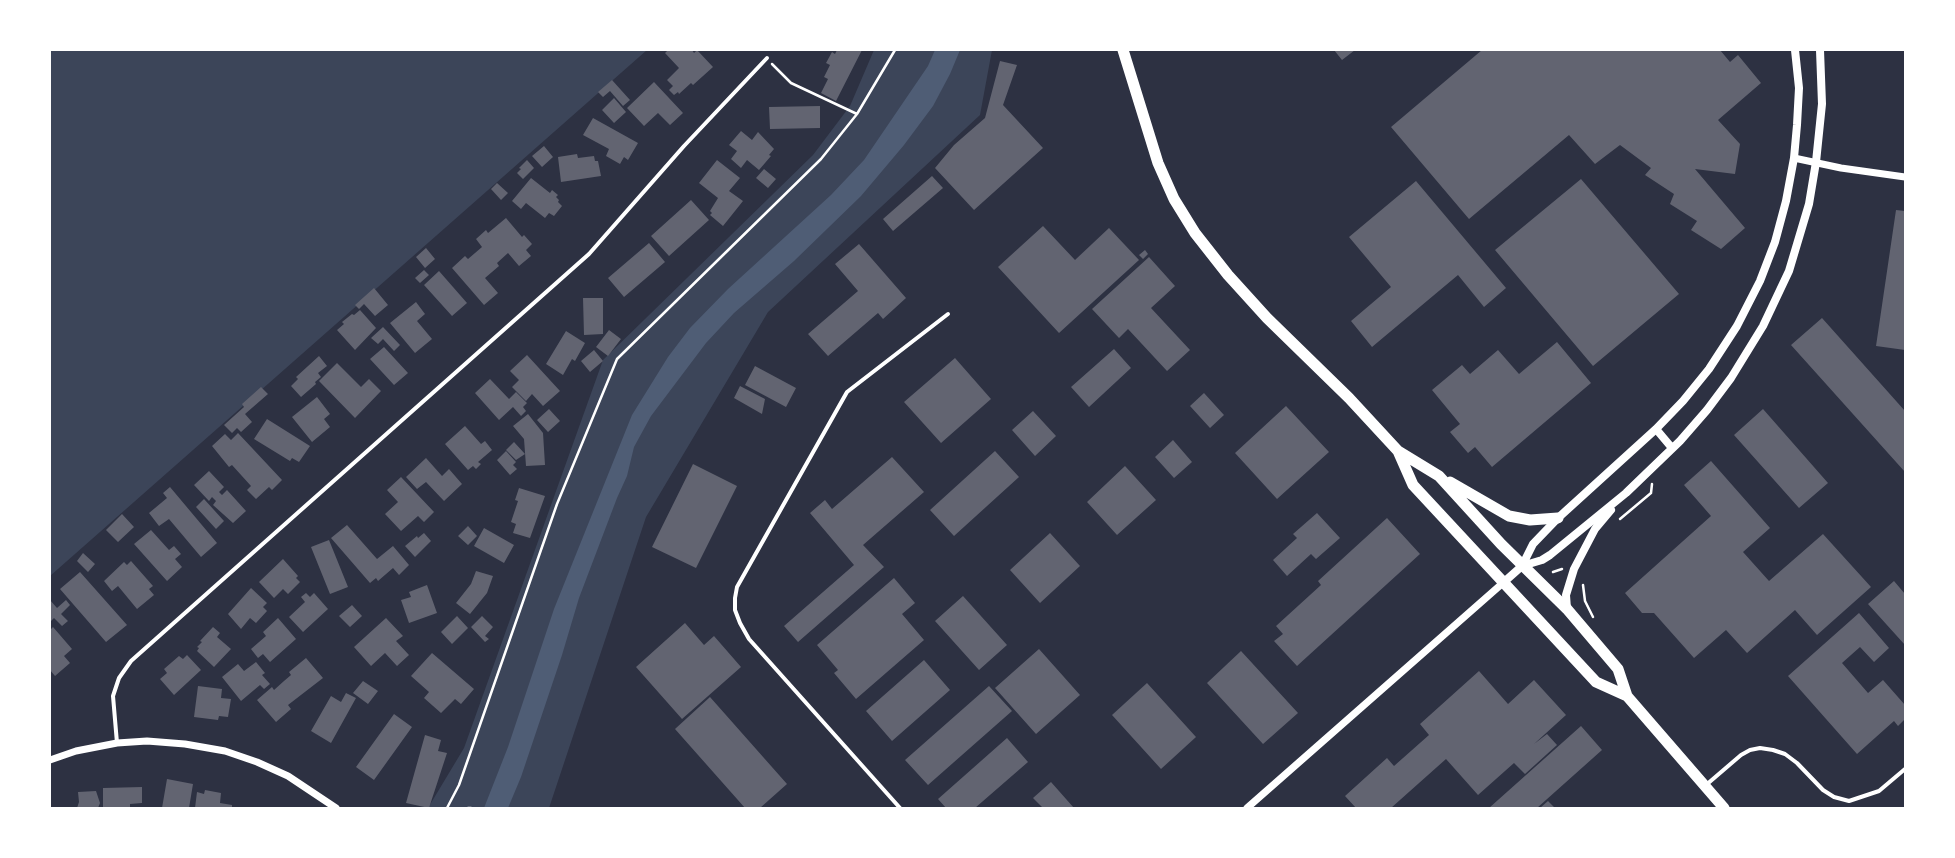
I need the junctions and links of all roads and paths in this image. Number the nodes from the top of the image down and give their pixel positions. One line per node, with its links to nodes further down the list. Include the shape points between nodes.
1 (894, 50): 6 (path)
2 (1123, 50): 13 (highway, via 1158,163 1174,199 1195,232 1228,275 1267,318 1349,398)
3 (1796, 50): 7 (main road, via 1799,88)
4 (1820, 50): 8 (main road, via 1822,104)
5 (766, 58): 6 (path, via 791,83); 27 (street, via 589,254 131,661 118,678 113,696)
6 (857, 114): 32 (path, via 821,159 617,359 557,504 459,785)
7 (1794, 158): 8 (street); 11 (main road, via 1775,242 1760,281 1737,326 1709,369)
8 (1816, 162): 9 (street); 12 (main road, via 1809,204 1789,271 1763,326 1731,378 1707,410)
9 (1905, 176)
10 (948, 314): 33 (street, via 847,392 737,587 735,598 735,610 750,639)
11 (1656, 429): 12 (main road); 17 (main road)
12 (1672, 448): 16 (main road)
13 (1398, 451): 14 (highway); 23 (highway, via 1413,485)
14 (1439, 476): 17 (highway, via 1509,516 1530,520); 19 (highway)
15 (1652, 483): 18 (path, via 1651,493)
16 (1626, 493): 19 (main road, via 1550,555); 24 (main road, via 1595,529 1574,569 1566,595)
17 (1558, 518): 19 (main road, via 1533,544)
18 (1615, 523)
19 (1522, 566): 23 (main road); 24 (highway)
20 (1549, 567): 21 (path, via 1554,574 1561,569)
21 (1565, 570)
22 (1583, 581): 25 (path, via 1585,601)
23 (1504, 582): 26 (highway, via 1596,682); 34 (street)
24 (1567, 610): 26 (highway, via 1618,669)
25 (1593, 620)
26 (1627, 696): 30 (highway)
27 (117, 743): 28 (street, via 76,751); 31 (street, via 185,744 225,751 288,776)
28 (50, 760)
29 (1905, 769): 30 (street, via 1880,791 1849,801 1834,797 1823,790 1785,754 1760,748 1741,755)
30 (1705, 786): 35 (highway)
31 (336, 808)
32 (447, 808)
33 (900, 808)
34 (1247, 808)
35 (1724, 808)

